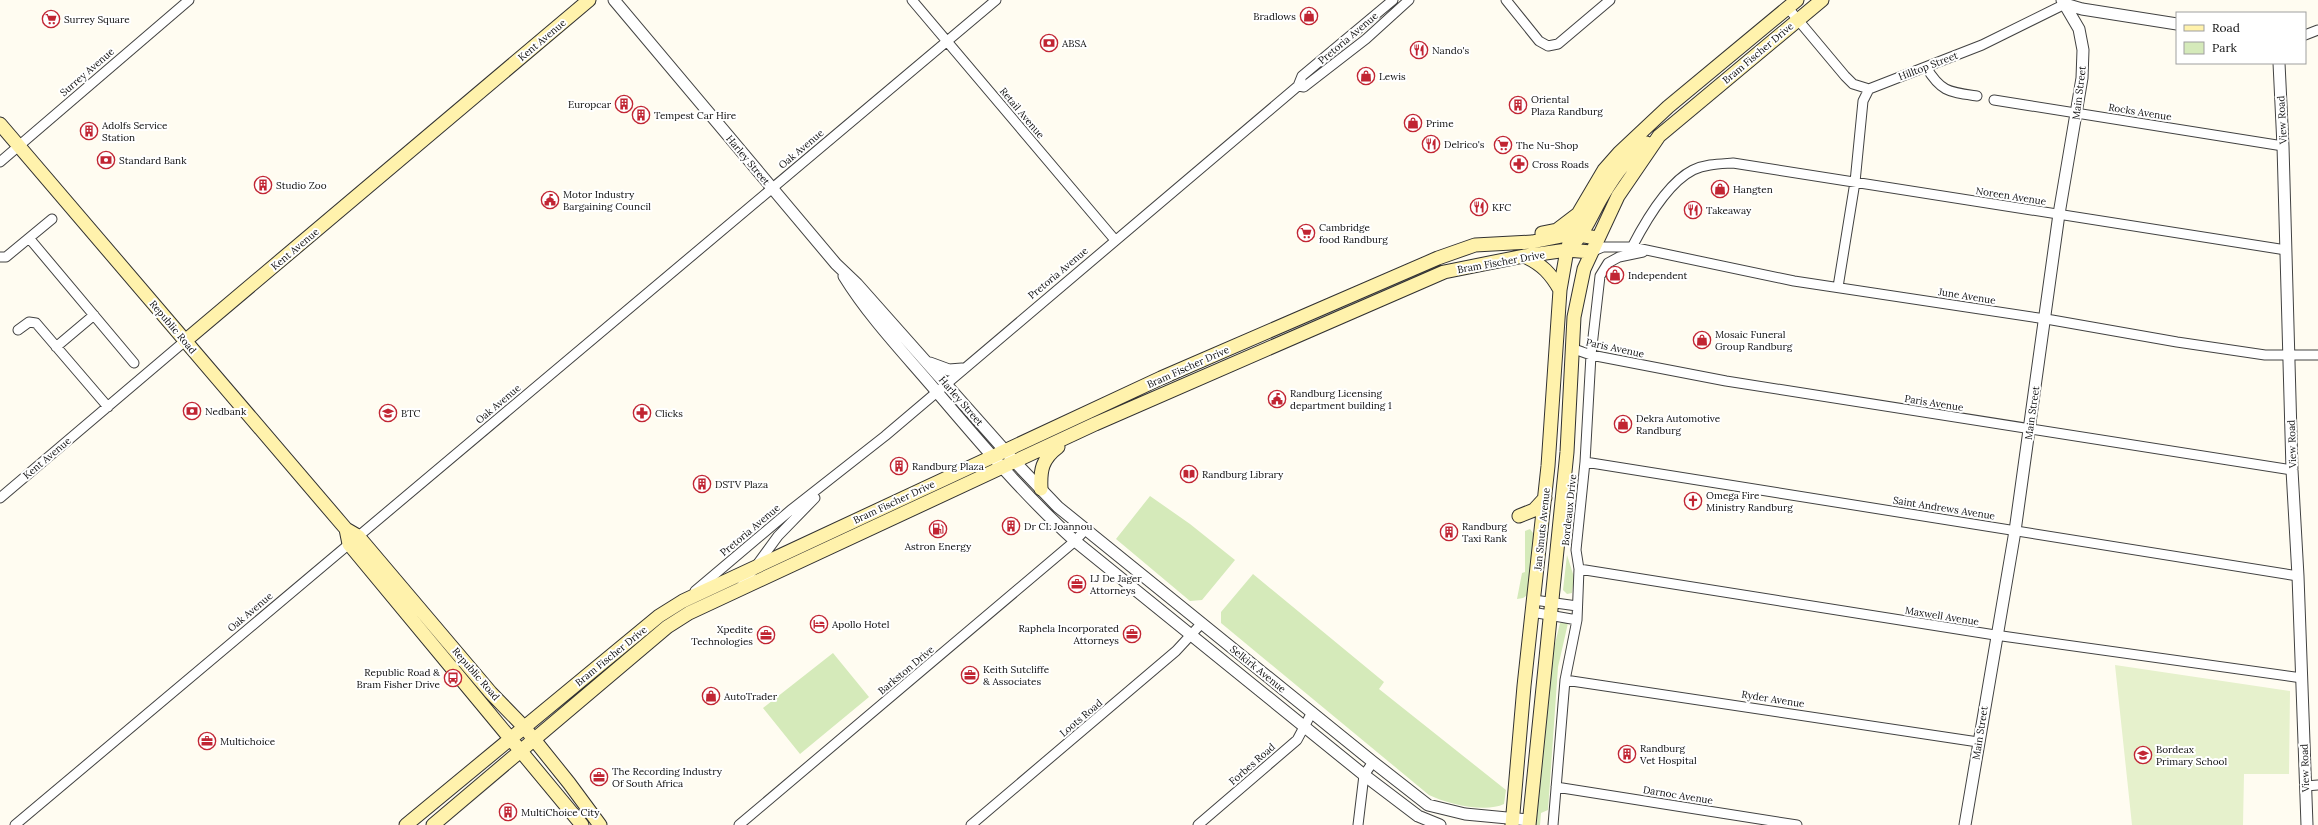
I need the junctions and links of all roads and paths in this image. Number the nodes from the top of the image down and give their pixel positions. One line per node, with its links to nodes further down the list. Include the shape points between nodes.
1 (189, 0): 27 (street, Surrey Avenue)
2 (589, 0): 54 (main road, Kent Avenue)
3 (614, 0): 31 (street, Harley Street)
4 (912, 0): 17 (street, Retail Avenue)
5 (996, 0): 17 (street, Oak Avenue)
6 (1393, 0): 20 (street, Pretoria Avenue, via 1302,76)
7 (1409, 0): 20 (street, Pretoria Avenue, via 1329,69 1304,87)
8 (1506, 0): 9 (street, via 1539,41 1548,46 1558,44)
9 (1610, 0)
10 (1822, 0): 13 (main road, Bram Fischer Drive)
11 (2064, 2): 14 (street, via 2082,9); 19 (street, Hilltop Street, via 1982,45); 24 (street, Main Street, via 2079,29 2083,50)
12 (1792, 4): 13 (street); 32 (main road, Bram Fischer Drive, via 1668,107 1619,153 1604,170)
13 (1798, 20): 21 (street, via 1849,80); 26 (main road, Bram Fischer Drive)
14 (2176, 24)
15 (2318, 30): 16 (street)
16 (2306, 35)
17 (948, 41): 31 (street, Oak Avenue); 38 (street, Retail Avenue)
18 (2279, 64): 28 (street, View Road)
19 (1926, 67): 21 (street, Hilltop Street); 22 (street, via 1941,88 1952,93)
20 (1298, 86): 38 (street, Pretoria Avenue)
21 (1869, 89): 30 (street, via 1863,101)
22 (1977, 96)
23 (1994, 100): 24 (street, Rocks Avenue)
24 (2077, 113): 28 (street, Rocks Avenue); 33 (street, Main Street)
25 (0, 124): 27 (main road, Republic Road)
26 (1659, 136): 35 (main road, via 1626,162); 37 (main road, Bram Fischer Drive, via 1618,196)
27 (19, 146): 29 (street, Surrey Avenue); 54 (main road, Republic Road)
28 (2283, 146): 43 (street, View Road)
29 (0, 162)
30 (1855, 182): 33 (street, Noreen Avenue); 41 (street, Noreen Avenue, via 1733,163 1710,164 1678,180 1651,214); 49 (street)
31 (771, 188): 48 (street, Harley Street); 81 (street, Oak Avenue)
32 (1578, 214): 35 (main road, Bram Fischer Drive); 39 (main road, via 1557,230)
33 (2060, 214): 43 (street, Noreen Avenue); 52 (street, Main Street)
34 (52, 219): 36 (street)
35 (1577, 234): 37 (main road, Bram Fischer Drive); 39 (main road, Bram Fischer Drive, via 1532,242); 42 (main road, Jan Smuts Avenue)
36 (29, 238): 47 (street, via 6,257); 51 (street)
37 (1598, 238): 40 (street, June Avenue); 44 (main road, Jan Smuts Avenue)
38 (1115, 240): 62 (street, Pretoria Avenue)
39 (1476, 245): 68 (main road, Bram Fischer Drive, via 1438,258 1161,378)
40 (1614, 245): 41 (street, June Avenue); 44 (street, June Avenue)
41 (1632, 247): 45 (street, June Avenue)
42 (1567, 250): 44 (main road, Bram Fischer Drive); 46 (main road, Bram Fischer Drive); 50 (main road, Jan Smuts Avenue)
43 (2286, 250): 59 (street, View Road)
44 (1591, 252): 56 (main road, Jan Smuts Avenue, via 1579,289 1574,317)
45 (1647, 252): 49 (street, June Avenue); 58 (street, Bordeaux Drive, via 1619,257 1608,264 1600,276)
46 (1524, 256): 50 (main road, via 1547,270); 67 (main road, Bram Fischer Drive, via 1444,272 1185,384)
47 (0, 257)
48 (836, 264): 60 (street, Harley Street); 64 (street, Harley Street, via 856,295)
49 (1838, 287): 52 (street, June Avenue)
50 (1560, 290): 77 (main road, Jan Smuts Avenue)
51 (94, 315): 55 (street); 61 (street)
52 (2045, 319): 59 (street, June Avenue, via 2176,342); 66 (street, Main Street)
53 (18, 330): 55 (street, via 29,322 36,323)
54 (185, 341): 65 (street, Kent Avenue); 81 (main road, Republic Road)
55 (56, 347): 65 (street)
56 (1574, 349): 58 (street, Paris Avenue); 88 (main road, Jan Smuts Avenue)
57 (2318, 355): 59 (street, June Avenue)
58 (1591, 356): 66 (street, Paris Avenue, via 1726,381); 71 (street, Bordeaux Drive)
59 (2289, 356): 73 (street, View Road)
60 (926, 361): 62 (street, via 938,367); 63 (street, Harley Street)
61 (134, 363)
62 (962, 369): 63 (street, Pretoria Avenue)
63 (946, 383): 64 (street, Pretoria Avenue); 68 (street, Harley Street)
64 (937, 392): 69 (street, Harley Street); 74 (street, Pretoria Avenue)
65 (108, 407): 76 (street, Kent Avenue)
66 (2029, 429): 73 (street, Paris Avenue); 80 (street, Main Street)
67 (1069, 438): 70 (main road, Bram Fischer Drive); 75 (main road, via 1042,463)
68 (1005, 451): 69 (main road, Bram Fischer Drive); 70 (street, Harley Street)
69 (993, 457): 72 (street, Harley Street); 83 (main road, Bram Fischer Drive)
70 (1015, 462): 72 (main road, Bram Fischer Drive); 75 (street, Selkirk Avenue)
71 (1585, 462): 80 (street, Saint Andrews Avenue); 84 (street, Bordeaux Drive, via 1576,550)
72 (1002, 468): 82 (street, Selkirk Avenue, via 1042,511); 86 (main road, Bram Fischer Drive)
73 (2292, 470): 85 (street, View Road)
74 (834, 478): 83 (street, Pretoria Avenue, via 778,536); 87 (street, Pretoria Avenue, via 792,509)
75 (1041, 489): 79 (street, Selkirk Avenue)
76 (0, 498)
77 (1545, 498): 78 (main road, via 1534,510); 89 (main road, Jan Smuts Avenue)
78 (1519, 516)
79 (1085, 530): 82 (street, Barkston Drive); 93 (street, Selkirk Avenue)
80 (2015, 531): 85 (street, Saint Andrews Avenue); 95 (street, Main Street)
81 (354, 540): 100 (main road, Republic Road); 101 (main road, Republic Road); 112 (street, Oak Avenue)
82 (1075, 541): 94 (street, Selkirk Avenue); 117 (street, Barkston Drive)
83 (752, 570): 86 (street, Pretoria Avenue); 87 (main road, Bram Fischer Drive)
84 (1579, 570): 90 (street, Bordeaux Drive); 95 (street, Maxwell Avenue)
85 (2298, 576): 96 (street, View Road)
86 (740, 588): 102 (main road, Bram Fischer Drive, via 667,627)
87 (683, 601): 100 (main road, Bram Fischer Drive, via 659,616)
88 (1553, 602): 89 (street); 90 (street); 91 (main road, Jan Smuts Avenue)
89 (1533, 606): 91 (street); 110 (main road, Jan Smuts Avenue)
90 (1577, 606): 92 (street, Bordeaux Drive)
91 (1551, 616): 92 (street); 111 (main road, Jan Smuts Avenue, via 1542,681)
92 (1577, 620): 97 (street, Bordeaux Drive)
93 (1201, 624): 94 (street, Loots Road); 98 (street, Selkirk Avenue)
94 (1192, 635): 99 (street, Selkirk Avenue); 118 (street, Loots Road)
95 (1995, 635): 96 (street, Maxwell Avenue); 103 (street, Main Street)
96 (2302, 678): 108 (street, View Road)
97 (1565, 680): 103 (street, Ryder Avenue); 109 (street, Bordeaux Drive)
98 (1312, 712): 99 (street, Forbes Road); 105 (street, Selkirk Avenue)
99 (1304, 726): 106 (street, Selkirk Avenue); 119 (street, Forbes Road, via 1296,740)
100 (524, 727): 101 (main road, Bram Fischer Drive); 102 (main road, Republic Road)
101 (511, 738): 104 (main road, Republic Road); 113 (main road, Bram Fischer Drive)
102 (535, 740): 104 (main road, Bram Fischer Drive); 116 (main road, Republic Road)
103 (1978, 742): 124 (street, Main Street)
104 (521, 752): 114 (main road, Bram Fischer Drive); 115 (main road, Republic Road)
105 (1372, 762): 106 (street); 110 (street, Selkirk Avenue, via 1428,805)
106 (1364, 775): 120 (street); 121 (street, Selkirk Avenue, via 1418,816)
107 (2318, 785): 108 (street)
108 (2306, 786): 125 (street, View Road)
109 (1556, 787): 122 (street, Bordeaux Drive); 123 (street, Darnoc Avenue)
110 (1513, 822): 111 (street, Selkirk Avenue)
111 (1529, 823)
112 (15, 825)
113 (406, 825)
114 (433, 825)
115 (582, 825)
116 (600, 825)
117 (739, 825)
118 (971, 825)
119 (1198, 825)
120 (1358, 825)
121 (1440, 825)
122 (1553, 825)
123 (1797, 825)
124 (1965, 825)
125 (2307, 825)

